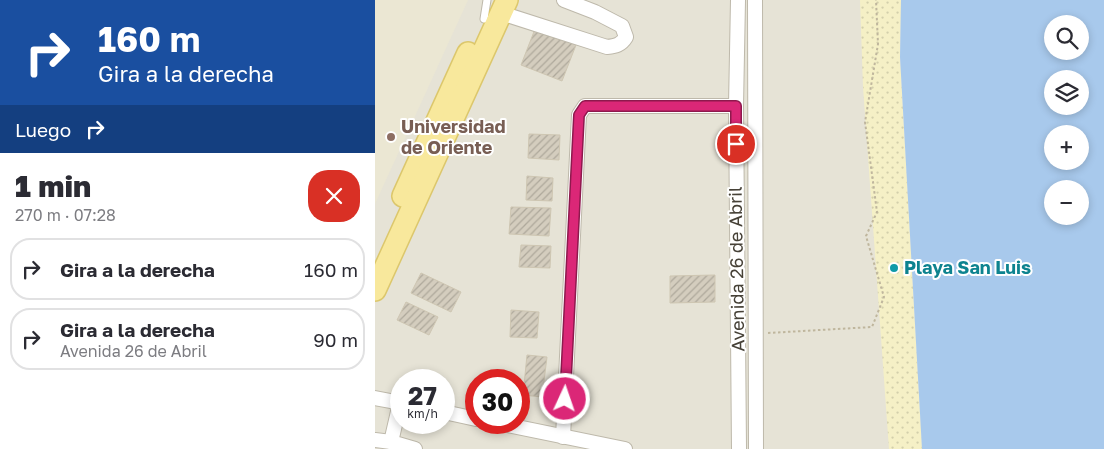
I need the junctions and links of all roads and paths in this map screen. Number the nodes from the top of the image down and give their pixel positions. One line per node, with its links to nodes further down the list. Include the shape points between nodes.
1 (564, 0): 5 (street, via 622,26 626,37 623,42 607,47)
2 (739, 0): 6 (street, Avenida 26 de Abril)
3 (755, 0): 9 (street, Avenida 26 de Abril)
4 (876, 0): 9 (path, via 878,44 865,122 877,212 866,236 885,297 872,327)
5 (494, 6): 7 (main road); 8 (main road)
6 (736, 106): 14 (street, via 585,106 579,115); 19 (street, Avenida 26 de Abril)
7 (375, 257)
8 (375, 290)
9 (755, 334): 20 (street, Avenida 26 de Abril)
10 (375, 398): 11 (street)
11 (390, 401)
12 (530, 430): 14 (street)
13 (393, 434): 16 (street)
14 (563, 437): 18 (street)
15 (375, 440): 16 (street)
16 (391, 442): 17 (street)
17 (415, 449)
18 (625, 449)
19 (739, 449)
20 (756, 449)

